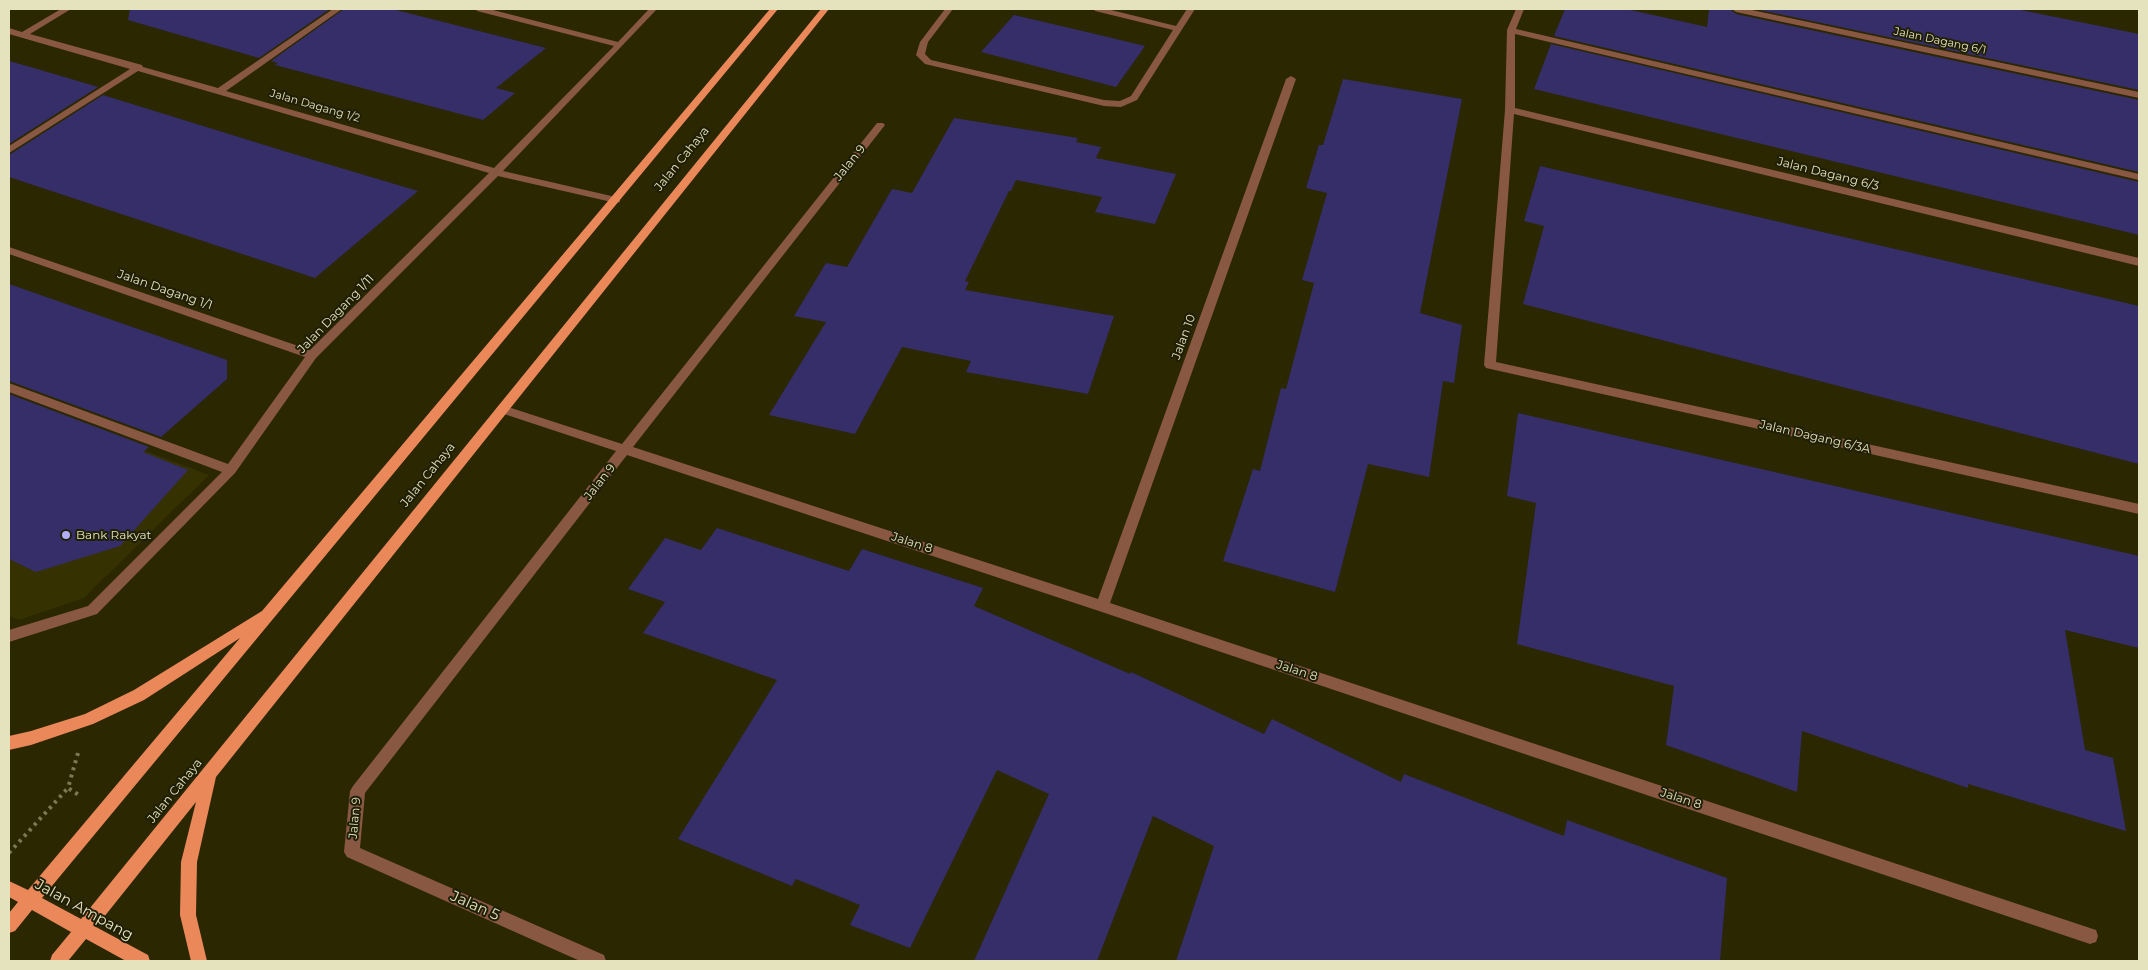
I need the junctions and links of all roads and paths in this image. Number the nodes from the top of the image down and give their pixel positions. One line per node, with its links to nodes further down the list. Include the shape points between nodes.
1 (67, 9): 15 (street)
2 (338, 9): 19 (street)
3 (480, 9): 16 (street)
4 (654, 9): 16 (street, Jalan Dagang 1/11)
5 (774, 9): 26 (main road, Jalan Cahaya)
6 (825, 9): 31 (main road, Jalan Cahaya)
7 (949, 9): 12 (street, via 924,42 920,55 928,62 1104,103 1121,104 1134,98)
8 (1098, 9): 12 (street)
9 (1191, 9): 12 (street)
10 (1520, 9): 13 (street)
11 (1736, 9): 20 (street, Jalan Dagang 6/1)
12 (1178, 28)
13 (1511, 30): 21 (street); 25 (street)
14 (9, 31): 15 (street, Jalan Dagang 1/2)
15 (23, 35): 17 (street, Jalan Dagang 1/2)
16 (620, 45): 24 (street, Jalan Dagang 1/11)
17 (139, 67): 19 (street, Jalan Dagang 1/2); 23 (street)
18 (1292, 79): 35 (street, Jalan 10)
19 (220, 91): 24 (street, Jalan Dagang 1/2)
20 (2139, 95)
21 (1510, 110): 28 (street, Jalan Dagang 6/3); 34 (street, Jalan Dagang 6/3A, via 1490,365)
22 (880, 125): 32 (street, Jalan 9)
23 (9, 150)
24 (496, 172): 26 (street, Jalan Dagang 1/2); 29 (street, Jalan Dagang 1/11)
25 (2139, 177)
26 (616, 200): 36 (main road, Jalan Cahaya)
27 (9, 250): 29 (street, Jalan Dagang 1/1)
28 (2139, 262)
29 (312, 356): 33 (street, Jalan Dagang 1/11)
30 (9, 387): 33 (street)
31 (502, 409): 32 (street, Jalan 8); 40 (main road, Jalan Cahaya)
32 (625, 449): 35 (street, Jalan 8); 43 (street, Jalan 9, via 358,791)
33 (231, 470): 37 (street, Jalan Dagang 1/11, via 92,610)
34 (2139, 508)
35 (1102, 606): 49 (street, Jalan 8)
36 (272, 611): 38 (main road, via 139,695); 42 (main road, Jalan Cahaya)
37 (9, 636)
38 (88, 719): 39 (main road); 41 (path)
39 (9, 743)
40 (210, 773): 48 (main road, Jalan Cahaya); 52 (main road, via 190,862 188,914)
41 (68, 788): 42 (path); 44 (path)
42 (104, 811): 46 (main road, Jalan Cahaya)
43 (352, 852): 53 (street, Jalan 5)
44 (9, 853)
45 (9, 889): 46 (main road, Jalan Ampang)
46 (30, 900): 47 (main road, Jalan Cahaya); 48 (main road, Jalan Ampang)
47 (9, 925)
48 (84, 930): 50 (main road, Jalan Cahaya); 51 (main road, Jalan Ampang)
49 (2090, 936)
50 (58, 961)
51 (142, 961)
52 (199, 961)
53 (598, 961)

